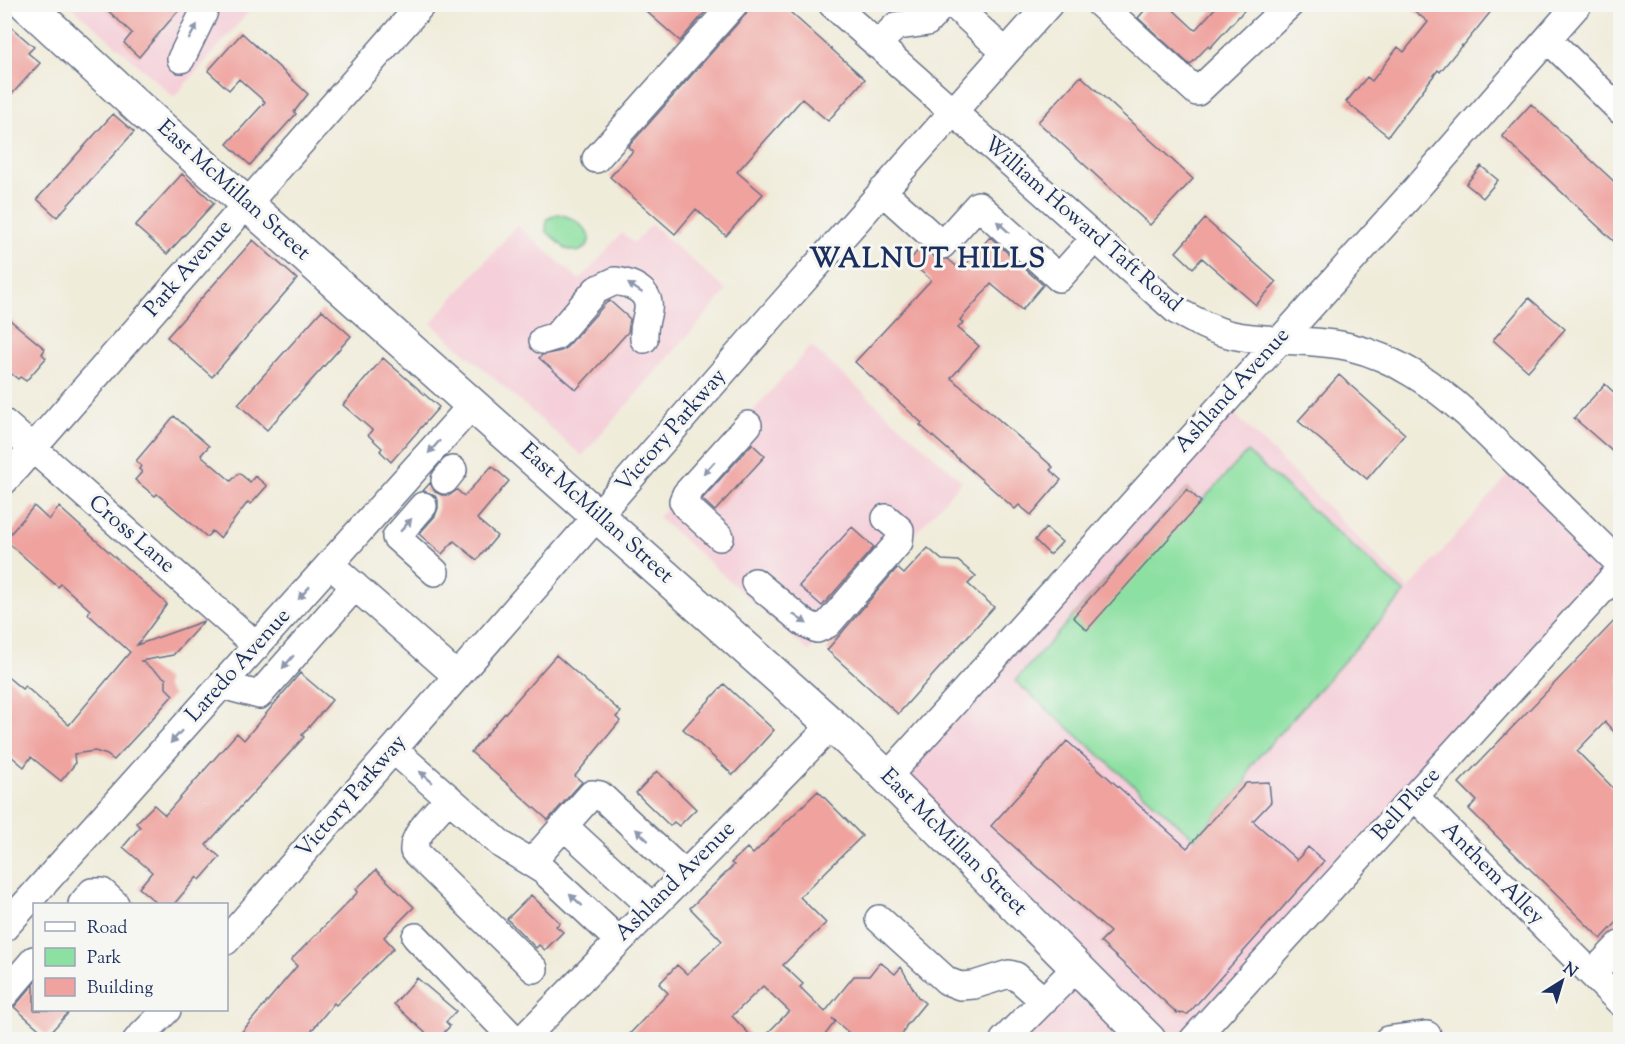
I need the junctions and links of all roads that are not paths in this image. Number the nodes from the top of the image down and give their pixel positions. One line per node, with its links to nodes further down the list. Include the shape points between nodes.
1 (27, 4): 20 (main road, East McMillan Street)
2 (206, 4): 15 (street, one-way to 2)
3 (422, 4): 20 (street, Park Avenue)
4 (734, 4): 18 (street)
5 (832, 4): 13 (street, William Howard Taft Road)
6 (943, 4): 13 (street, via 927,22 896,26)
7 (953, 4): 14 (street)
8 (1049, 4): 14 (street, Victory Parkway)
9 (1100, 4): 10 (street, via 1197,92)
10 (1290, 4)
11 (1578, 4): 12 (street, Ashland Avenue)
12 (1548, 39): 16 (street); 24 (street, Ashland Avenue)
13 (877, 45): 17 (street, William Howard Taft Road)
14 (1005, 52): 17 (street, Victory Parkway)
15 (181, 59)
16 (1620, 110)
17 (952, 111): 19 (street, Victory Parkway); 21 (street, William Howard Taft Road)
18 (596, 159)
19 (882, 191): 21 (street, one-way to 19, via 1059,278 978,205 942,245); 31 (street, Victory Parkway)
20 (247, 204): 25 (main road, East McMillan Street); 28 (street, Park Avenue)
21 (1094, 238): 24 (street, William Howard Taft Road, via 1177,311 1203,326 1232,335)
22 (644, 339): 23 (street, one-way to 23, via 643,325 649,308 646,295 636,286 615,281 596,290 556,336)
23 (543, 340)
24 (1278, 340): 35 (street, William Howard Taft Road, via 1350,347 1414,373 1468,416); 45 (street, Ashland Avenue)
25 (473, 404): 31 (main road, East McMillan Street); 34 (street, Laredo Avenue, one-way to 34)
26 (4, 423): 28 (street, Cross Lane)
27 (748, 424): 33 (street, one-way to 33, via 683,501)
28 (33, 449): 29 (street, Park Avenue); 40 (street, Cross Lane)
29 (4, 481)
30 (423, 506): 37 (street, one-way to 30, via 396,537)
31 (597, 516): 41 (street, Victory Parkway); 43 (main road, East McMillan Street)
32 (886, 518): 38 (street, one-way to 32, via 803,622 817,628 828,624 899,542 900,530)
33 (720, 537)
34 (330, 564): 39 (street); 40 (street, Laredo Avenue, one-way to 40)
35 (1620, 564)
36 (1620, 570): 46 (street, Bell Place)
37 (435, 572)
38 (755, 582)
39 (355, 586): 41 (street); 42 (street, one-way to 42, via 259,695)
40 (257, 646): 42 (street, Laredo Avenue)
41 (457, 676): 44 (street, Victory Parkway)
42 (222, 685): 55 (street, Laredo Avenue, one-way to 55)
43 (832, 725): 45 (main road, East McMillan Street); 50 (street, Ashland Avenue)
44 (394, 750): 47 (street, one-way to 44); 57 (street, Victory Parkway)
45 (887, 777): 61 (main road, East McMillan Street)
46 (1415, 797): 63 (street, Anthem Alley); 73 (street, Bell Place)
47 (448, 798): 49 (street, via 502,845); 62 (street, via 419,834 414,851)
48 (564, 826): 49 (street); 50 (street, one-way to 48, via 600,795 592,794); 53 (street)
49 (531, 863): 58 (street, one-way to 49)
50 (684, 874): 53 (street, Ashland Avenue)
51 (83, 903): 52 (street, via 92,892 102,892)
52 (114, 903)
53 (652, 907): 58 (street, Ashland Avenue)
54 (879, 919): 65 (street, via 947,981 960,986 974,985 1009,974)
55 (4, 928)
56 (416, 937): 69 (street)
57 (228, 939)
58 (619, 941): 69 (street, Ashland Avenue)
59 (1620, 945): 63 (street)
60 (33, 961): 64 (street)
61 (1077, 967): 65 (street); 72 (main road, East McMillan Street)
62 (534, 969)
63 (1592, 974): 66 (street, Anthem Alley)
64 (4, 995)
65 (1043, 1000): 71 (street)
66 (1620, 1002)
67 (165, 1011): 70 (street)
68 (1427, 1035): 74 (street)
69 (526, 1037)
70 (137, 1040)
71 (1004, 1040)
72 (1149, 1040)
73 (1193, 1040)
74 (1388, 1040)

